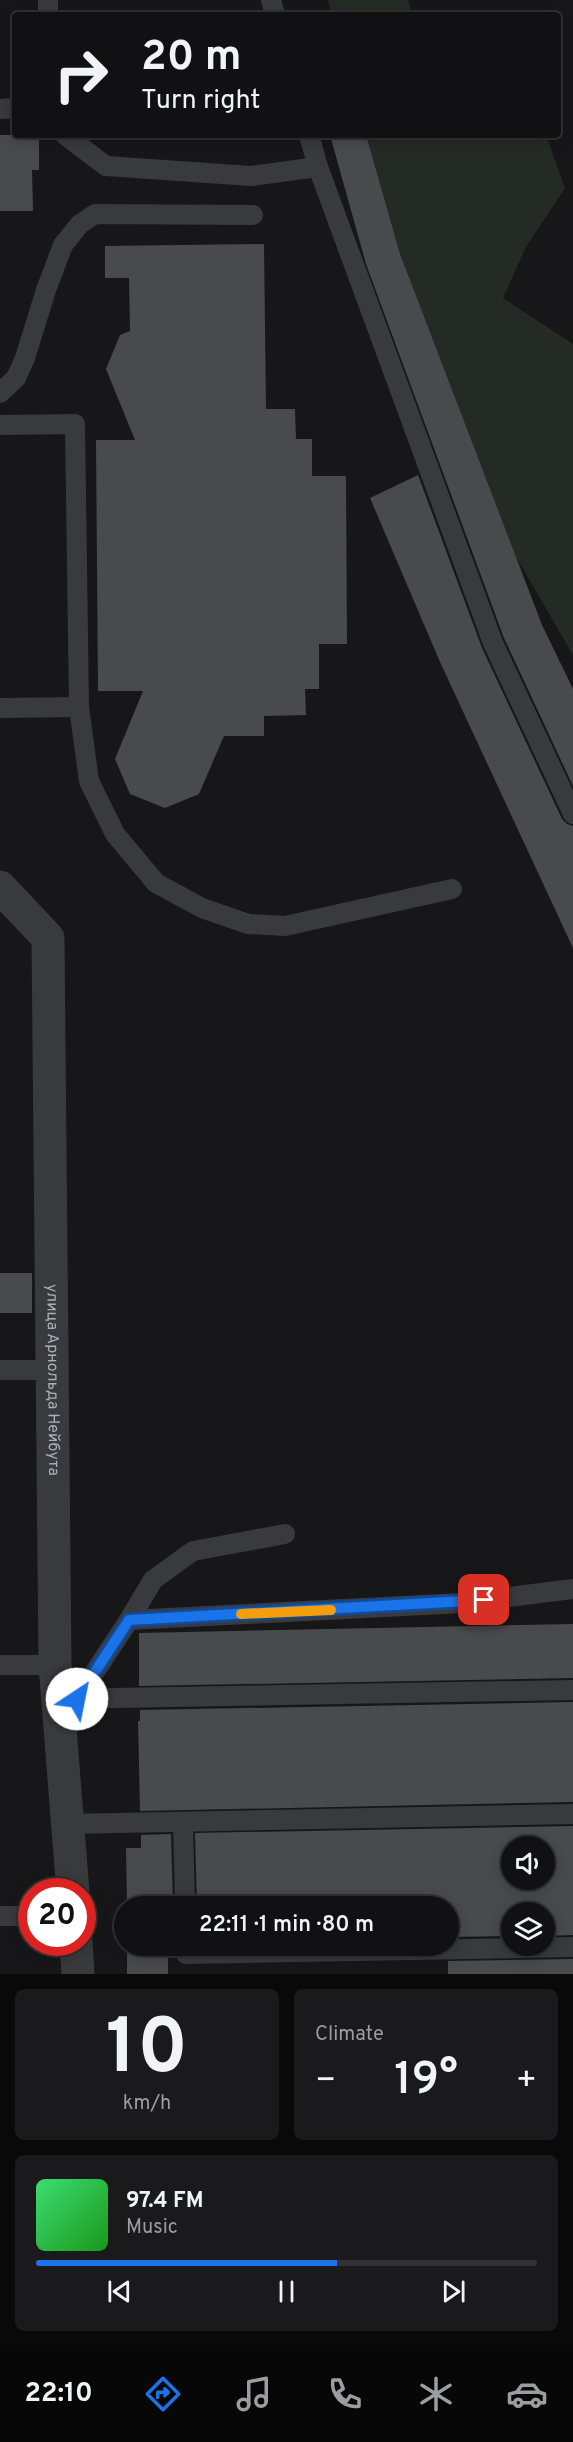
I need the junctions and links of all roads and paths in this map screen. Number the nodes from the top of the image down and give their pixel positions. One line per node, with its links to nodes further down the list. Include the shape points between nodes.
1 (69, 138): 3 (lane, via 106,166 251,176)
2 (310, 138): 3 (lane)
3 (318, 167): 9 (lane, via 493,643)
4 (254, 215): 5 (lane, via 96,214 80,224 63,244 26,358 16,378)
5 (0, 393)
6 (0, 425): 7 (lane, via 75,424)
7 (80, 707): 8 (lane); 11 (lane, via 89,781 115,834 156,883 202,908 248,924 285,926)
8 (0, 708)
9 (573, 814)
10 (0, 887): 13 (street, улица Арнольда Нейбута, via 48,938)
11 (452, 889)
12 (0, 1370): 13 (lane)
13 (52, 1370): 18 (street, улица Арнольда Нейбута)
14 (285, 1534): 16 (lane, via 193,1551 153,1580)
15 (573, 1588): 16 (lane, via 462,1603)
16 (129, 1620): 20 (lane)
17 (0, 1665): 18 (lane)
18 (55, 1665): 20 (street, улица Арнольда Нейбута)
19 (573, 1689): 20 (lane)
20 (67, 1699): 23 (street, улица Арнольда Нейбута)
21 (573, 1814): 22 (lane)
22 (183, 1822): 23 (lane); 25 (lane)
23 (68, 1824): 24 (street, улица Арнольда Нейбута)
24 (72, 1878)
25 (185, 1896)
26 (0, 1916): 27 (lane)
27 (18, 1916)
28 (573, 1947): 29 (lane)
29 (459, 1949)
30 (77, 1956): 31 (street)
31 (78, 1974)

